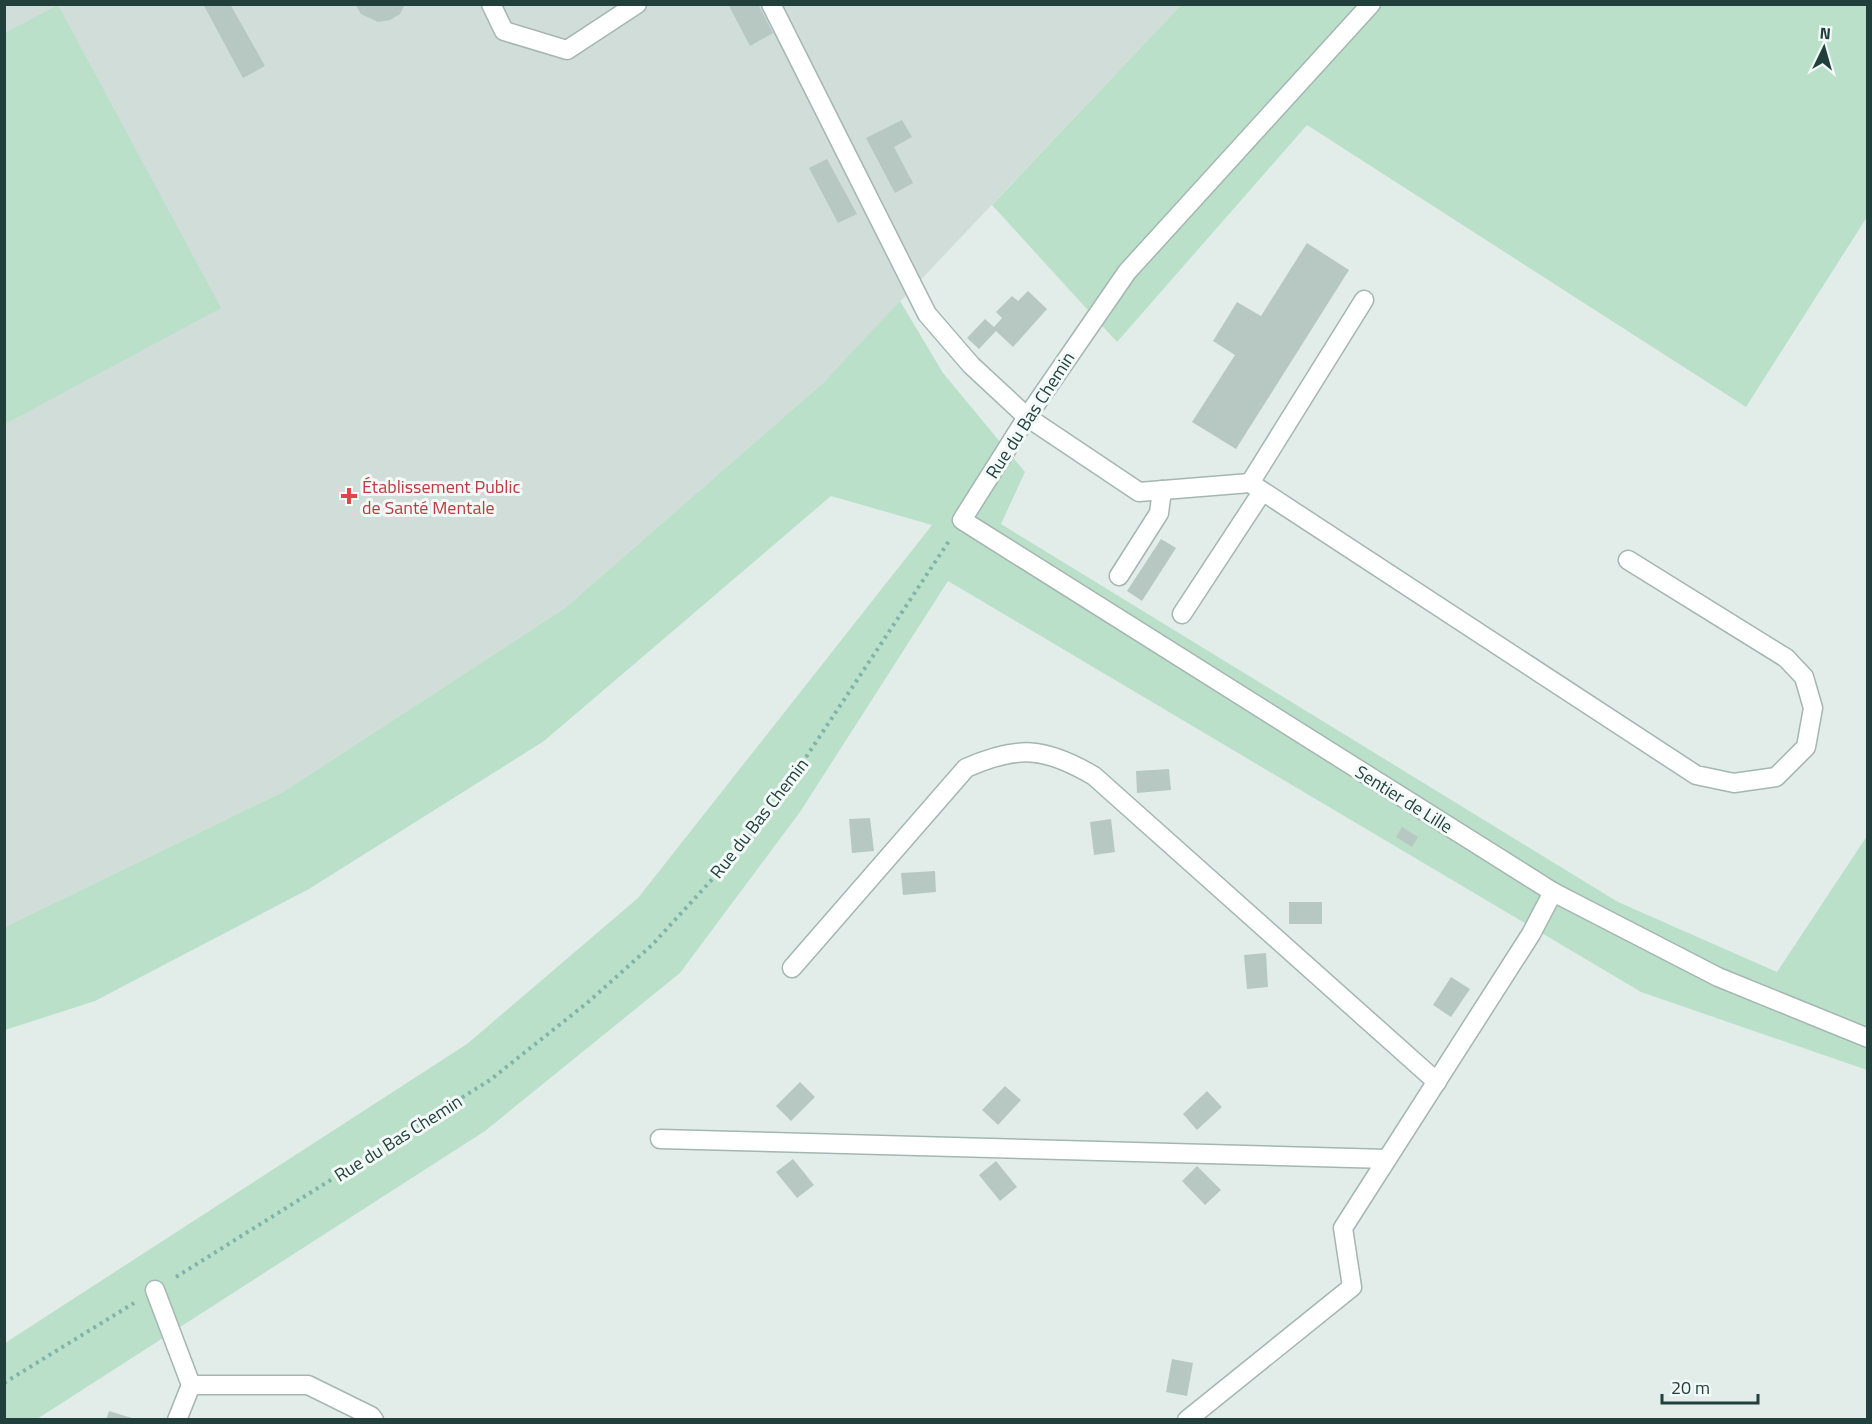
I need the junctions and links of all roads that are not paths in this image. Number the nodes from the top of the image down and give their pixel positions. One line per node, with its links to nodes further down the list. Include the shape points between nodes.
1 (491, 4): 2 (street, via 504,31 567,50)
2 (637, 4)
3 (771, 4): 6 (street, via 927,314 971,365)
4 (1371, 4): 6 (street, Rue du Bas Chemin, via 1127,272)
5 (1364, 300): 7 (street)
6 (1027, 417): 8 (street, via 1139,492); 9 (street, Rue du Bas Chemin)
7 (1256, 487): 8 (street); 10 (street, via 1696,775 1734,783 1776,777 1806,747 1813,708 1804,677 1786,658); 12 (street)
8 (1162, 490): 11 (street, via 1159,513)
9 (962, 520): 13 (street, Sentier de Lille)
10 (1628, 560)
11 (1119, 576)
12 (1182, 614)
13 (1553, 892): 15 (street, Sentier de Lille, via 1718,977); 16 (street, via 1531,934)
14 (792, 968): 16 (street, via 966,768 995,756 1030,752 1063,758 1094,776)
15 (1868, 1038)
16 (1437, 1082): 18 (street)
17 (660, 1138): 18 (street)
18 (1387, 1159): 23 (street, via 1343,1228 1352,1287)
19 (155, 1290): 20 (street)
20 (191, 1385): 21 (street); 22 (street, via 308,1385)
21 (177, 1419)
22 (374, 1419)
23 (1187, 1419)

